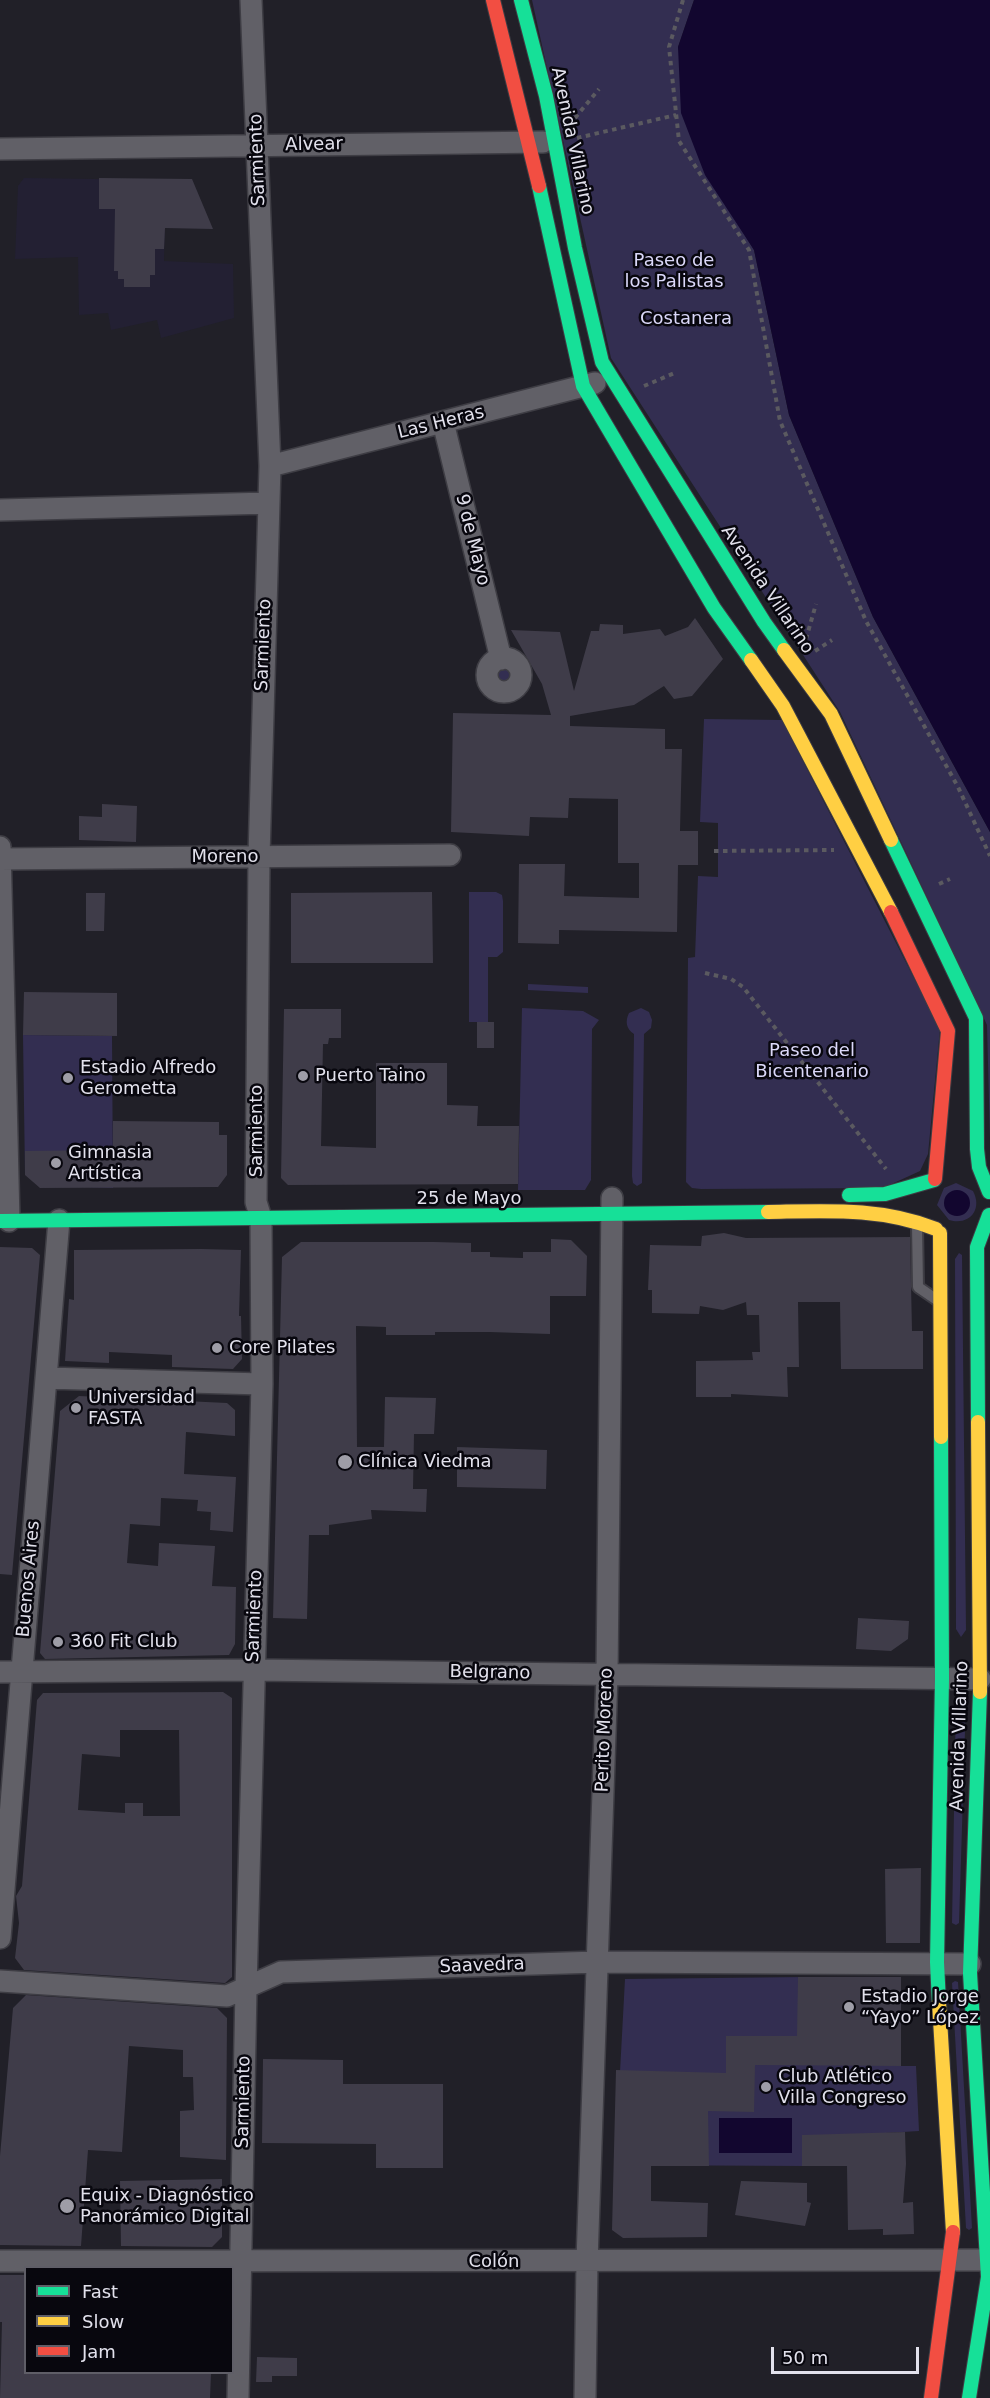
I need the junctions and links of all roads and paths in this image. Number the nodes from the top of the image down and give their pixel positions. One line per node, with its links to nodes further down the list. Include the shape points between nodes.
1 (250, 0): 13 (street, Sarmiento)
2 (492, 0): 10 (main road)
3 (521, 0): 11 (main road, Avenida Villarino)
4 (683, 0): 6 (path, via 669,47)
5 (572, 111): 7 (path)
6 (676, 115): 9 (path); 31 (path, via 679,141 749,250 780,421 866,621 958,787)
7 (573, 120)
8 (575, 130): 12 (path)
9 (603, 133)
10 (527, 141): 11 (street, Alvear); 13 (street, Alvear); 17 (main road)
11 (555, 142): 16 (main road, Avenida Villarino, via 599,351)
12 (577, 145)
13 (258, 146): 14 (street, Alvear); 20 (street, Sarmiento)
14 (0, 149)
15 (677, 372): 18 (path, via 641,388)
16 (611, 378): 17 (street, Las Heras); 40 (main road, Avenida Villarino, via 764,622 831,714 976,1018 977,1149 979,1167)
17 (583, 386): 19 (street, Las Heras); 39 (main road, via 714,608 783,706 861,850 946,1023)
18 (646, 396)
19 (443, 422): 20 (street, Las Heras); 25 (street, 9 de Mayo)
20 (270, 466): 21 (street, Sarmiento)
21 (269, 503): 22 (street); 30 (street, Sarmiento)
22 (0, 510)
23 (816, 604): 24 (path, via 804,646)
24 (797, 636)
25 (501, 658)
26 (0, 847): 32 (street)
27 (841, 850): 28 (path)
28 (714, 851)
29 (450, 855): 30 (street, Moreno)
30 (259, 856): 32 (street, Moreno); 43 (street, Sarmiento)
31 (990, 856)
32 (0, 859): 44 (street)
33 (950, 879): 34 (path)
34 (933, 887)
35 (705, 973): 38 (path, via 731,979 743,987)
36 (948, 1171): 39 (main road)
37 (968, 1171): 40 (main road, via 977,1176)
38 (894, 1179)
39 (935, 1179): 41 (main road, via 885,1194); 48 (main road, via 924,1202 926,1217)
40 (990, 1194)
41 (829, 1195)
42 (609, 1203): 43 (main road, 25 de Mayo); 47 (main road, 25 de Mayo, via 864,1211); 55 (street, Perito Moreno)
43 (258, 1206): 46 (main road, 25 de Mayo); 51 (street, Sarmiento)
44 (7, 1211): 46 (main road, 25 de Mayo)
45 (990, 1213): 48 (main road, 25 de Mayo, via 984,1224 964,1236); 57 (main road, Avenida Villarino, via 977,1247)
46 (59, 1220): 50 (street, Buenos Aires)
47 (916, 1221): 48 (main road, 25 de Mayo); 49 (lane, via 918,1287)
48 (938, 1231): 49 (main road, Avenida Villarino)
49 (942, 1304): 56 (main road, Avenida Villarino)
50 (46, 1378): 51 (street); 54 (street, Buenos Aires)
51 (262, 1384): 52 (street, Sarmiento)
52 (253, 1670): 54 (street, Belgrano); 55 (street, Belgrano); 63 (street, Sarmiento)
53 (0, 1672): 54 (street, Belgrano)
54 (22, 1672): 58 (street, Buenos Aires)
55 (607, 1675): 56 (street, Belgrano); 59 (street, Perito Moreno)
56 (942, 1679): 57 (street, Belgrano); 60 (main road, Avenida Villarino)
57 (980, 1679): 61 (main road, Avenida Villarino)
58 (0, 1938)
59 (597, 1962): 60 (street, Saavedra); 63 (street, Saavedra, via 281,1972); 66 (street, Perito Moreno)
60 (937, 1962): 61 (street, Saavedra); 67 (main road, Avenida Villarino, via 953,2239)
61 (970, 1964): 64 (main road, Avenida Villarino)
62 (0, 1981): 63 (street, Saavedra, via 228,1996)
63 (246, 1988): 68 (street, Sarmiento)
64 (988, 2260): 67 (street, Colón); 72 (main road, Avenida Villarino)
65 (0, 2261): 68 (street, Colón)
66 (587, 2261): 67 (street, Colón); 68 (street, Colón); 70 (street, Perito Moreno)
67 (950, 2261): 71 (main road, Avenida Villarino)
68 (242, 2262): 69 (street, Sarmiento)
69 (238, 2398)
70 (585, 2398)
71 (931, 2398)
72 (969, 2398)

